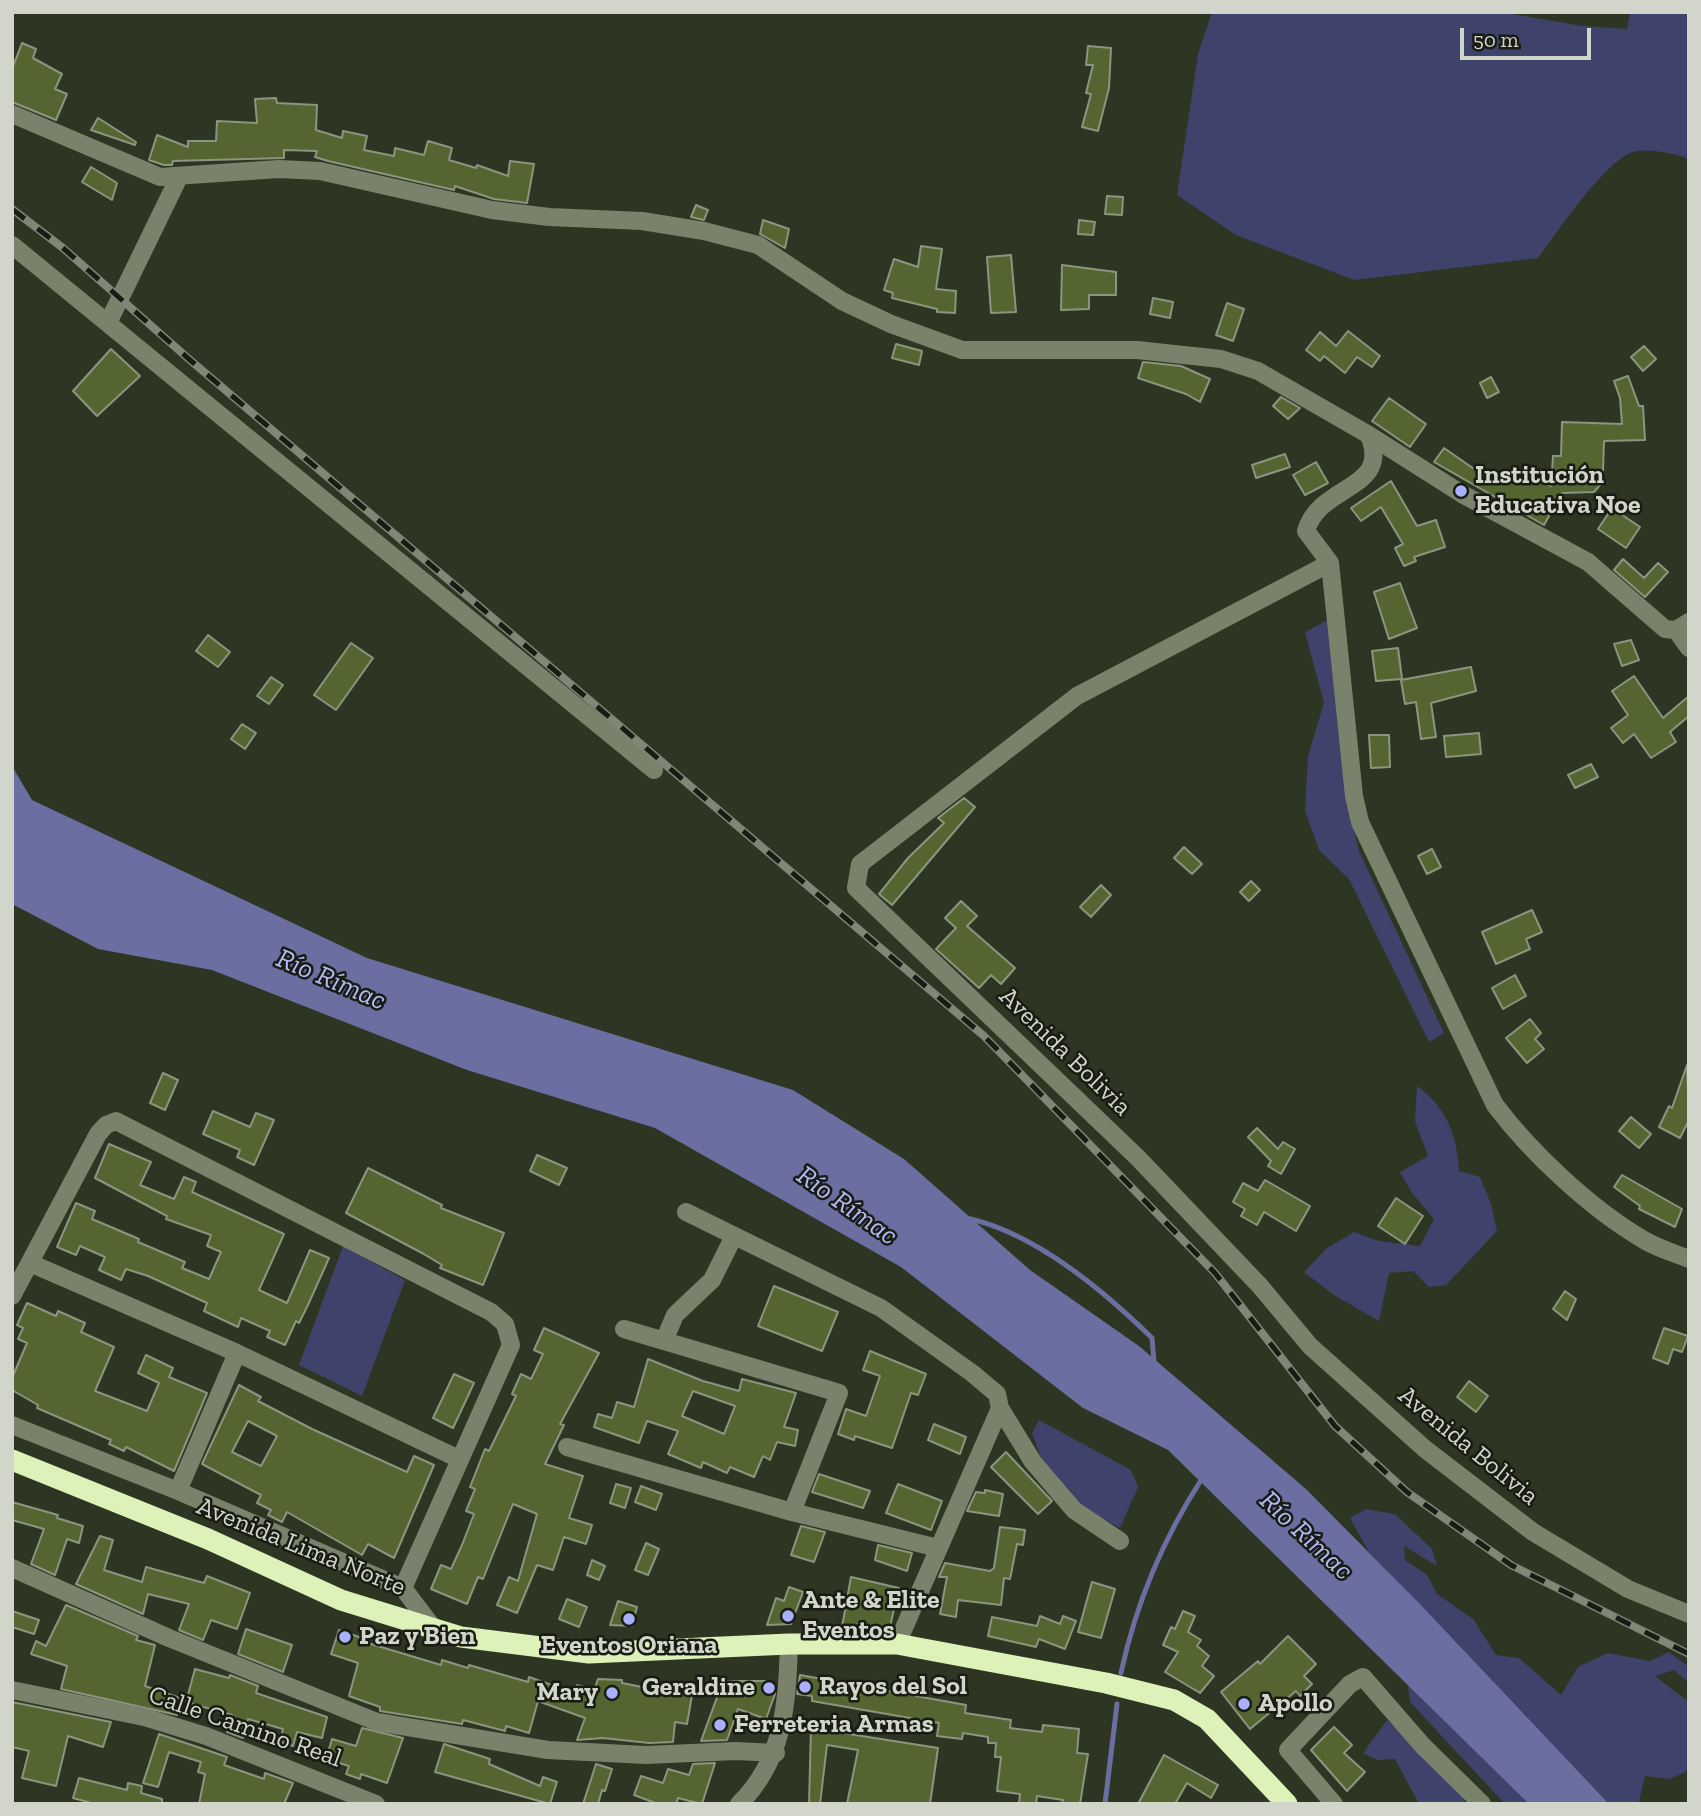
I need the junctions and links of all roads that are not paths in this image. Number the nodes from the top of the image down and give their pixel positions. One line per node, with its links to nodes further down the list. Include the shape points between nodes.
1 (12, 114): 2 (street, via 160,177)
2 (179, 177): 4 (street); 5 (street, via 279,169 320,171 492,210 704,230 758,245 842,301 962,351 1137,350 1221,359 1258,371)
3 (12, 244): 4 (street)
4 (108, 323): 9 (street)
5 (1369, 435): 6 (street, via 1376,452 1371,471 1310,517 1306,531); 7 (street, via 1462,494 1588,562 1665,629)
6 (1330, 563): 12 (street, via 1360,822 1495,1105 1519,1138 1597,1205 1644,1240); 29 (street, Avenida Bolivia, via 1077,696 860,864 856,888 1138,1158 1260,1286 1310,1346 1425,1449 1532,1532 1628,1589)
7 (1682, 626): 8 (street)
8 (1689, 648)
9 (654, 770)
10 (686, 1212): 11 (street)
11 (734, 1236): 16 (street, via 712,1280 675,1315); 18 (street, via 881,1308 997,1394)
12 (1689, 1259)
13 (30, 1263): 14 (street); 17 (street); 21 (street, via 98,1134 116,1121 491,1312 505,1324 511,1345)
14 (12, 1296)
15 (624, 1329): 16 (street)
16 (664, 1341): 24 (street, via 839,1393)
17 (237, 1353): 21 (street); 23 (street)
18 (1000, 1408): 25 (street, via 1034,1462 1074,1510); 26 (street)
19 (12, 1425): 23 (street)
20 (567, 1447): 24 (street)
21 (459, 1459): 28 (street)
22 (12, 1460): 30 (highway, Avenida Lima Norte, via 208,1539 341,1600)
23 (178, 1491): 28 (street)
24 (792, 1512): 26 (street)
25 (1120, 1541)
26 (938, 1548): 32 (street)
27 (12, 1568): 34 (street, via 377,1722 548,1749 646,1755)
28 (403, 1588): 30 (street)
29 (1689, 1614)
30 (434, 1629): 31 (highway, Avenida Lima Norte, via 461,1637 589,1653)
31 (789, 1644): 32 (highway, Avenida Lima Norte); 34 (street, via 787,1703)
32 (897, 1644): 37 (highway, Avenida Lima Norte, via 1174,1700 1206,1718)
33 (12, 1690): 35 (street, Calle Camino Real, via 144,1717 206,1736)
34 (776, 1753): 36 (street)
35 (376, 1804)
36 (739, 1804)
37 (1287, 1804)
38 (1334, 1804): 39 (street, via 1288,1750 1350,1684 1363,1677)
39 (1482, 1804)

